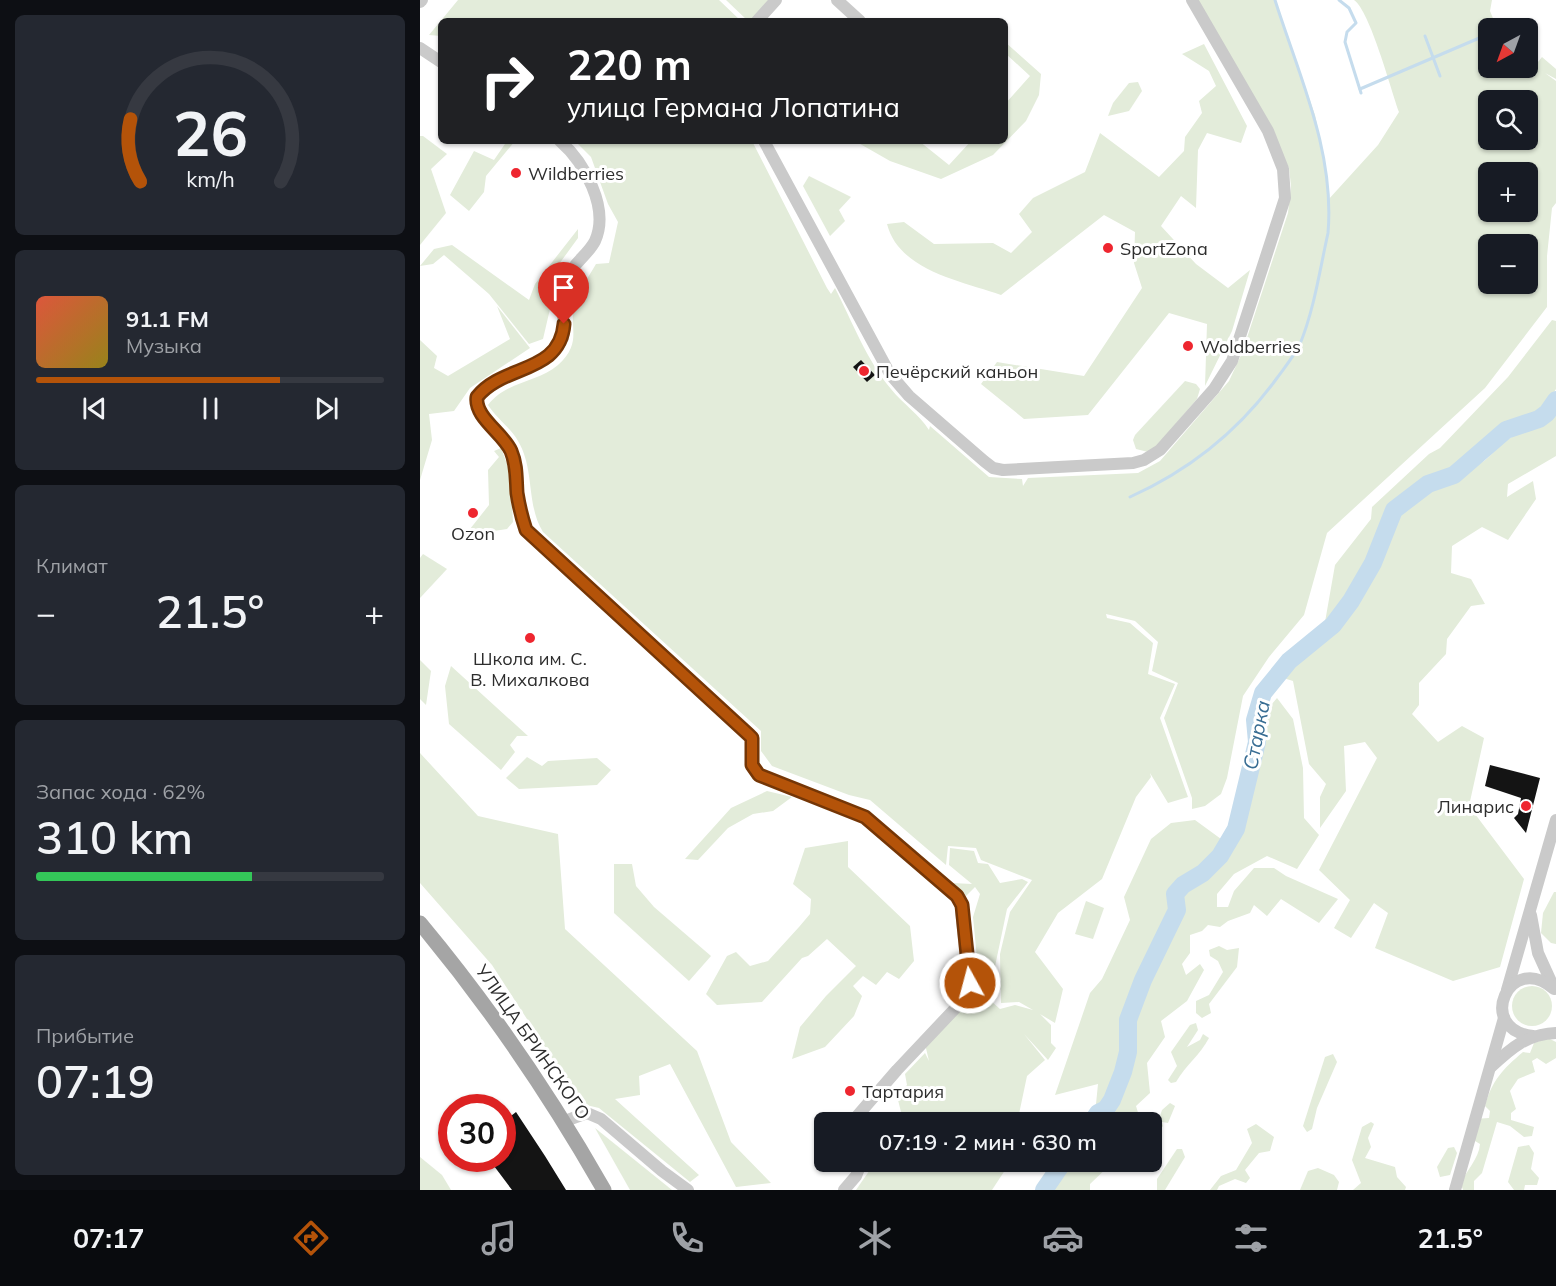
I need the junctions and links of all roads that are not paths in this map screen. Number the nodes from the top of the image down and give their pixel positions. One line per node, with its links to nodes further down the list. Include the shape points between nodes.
1 (776, 0): 4 (street)
2 (837, 0): 5 (street)
3 (1192, 0): 9 (street, via 1269,131 1283,170 1285,198 1232,361 1214,389 1153,456 1133,463 993,468 909,396 890,374)
4 (760, 18)
5 (857, 18)
6 (420, 48): 7 (street)
7 (438, 60)
8 (563, 144): 19 (street, via 577,157 589,178 597,204 597,234 566,278 560,345 544,359 491,384 477,397 476,404 512,452 526,530 752,738 752,765 759,775 865,817 960,900 969,990)
9 (766, 144)
10 (1556, 820): 11 (street)
11 (1530, 910): 13 (street); 14 (street, via 1538,953)
12 (420, 923): 20 (main road, УЛИЦА БРИНСКОГО, via 517,1048)
13 (1507, 990): 14 (street, via 1525,978 1536,978); 15 (street, via 1502,1004)
14 (1555, 990)
15 (1504, 1018): 17 (street, via 1516,1032); 18 (street)
16 (1556, 1023): 17 (street)
17 (1544, 1034): 18 (street, via 1517,1043)
18 (1490, 1068): 25 (street)
19 (861, 1112)
20 (565, 1121): 22 (main road, УЛИЦА БРИНСКОГО); 23 (street, via 587,1113 601,1119)
21 (858, 1172): 24 (street)
22 (604, 1190)
23 (688, 1190)
24 (844, 1190)
25 (1455, 1190)

